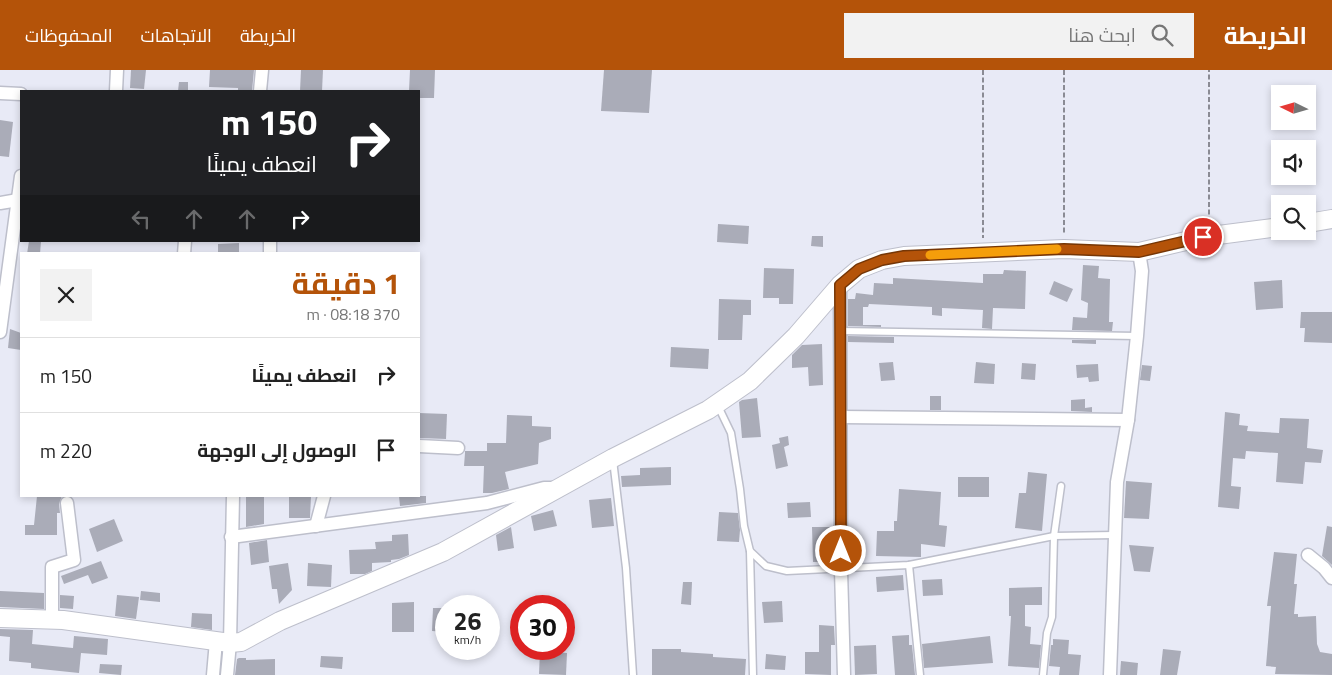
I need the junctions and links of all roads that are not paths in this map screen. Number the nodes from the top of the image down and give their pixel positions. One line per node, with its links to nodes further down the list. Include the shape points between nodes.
1 (117, 70): 3 (street)
2 (262, 70): 4 (street)
3 (116, 90)
4 (260, 90)
5 (0, 93): 6 (street)
6 (20, 94)
7 (20, 184): 8 (street)
8 (18, 200): 9 (street); 14 (street)
9 (0, 203)
10 (1332, 220): 11 (street)
11 (1316, 222)
12 (1271, 228): 13 (street, via 1208,236)
13 (1139, 252): 15 (street, via 1064,249 904,256 859,269); 18 (street, via 1142,271)
14 (4, 275): 16 (street)
15 (840, 285): 17 (street); 19 (street, via 796,336 750,381)
16 (0, 332)
17 (841, 332): 18 (lane); 20 (street)
18 (1137, 336): 21 (street)
19 (717, 404): 24 (street); 34 (lane, via 731,432)
20 (842, 417): 21 (street); 37 (street)
21 (1128, 420): 31 (street, via 1116,482)
22 (420, 446): 23 (street)
23 (458, 448)
24 (612, 458): 26 (street); 44 (lane, via 626,568)
25 (1061, 486): 32 (lane)
26 (558, 488): 30 (street, via 544,488 487,503); 41 (street, via 444,552 280,621 241,642)
27 (233, 497): 33 (street)
28 (324, 497): 30 (street)
29 (67, 503): 40 (street, via 74,560 52,567)
30 (316, 526): 33 (street)
31 (1114, 535): 32 (lane); 49 (street)
32 (1054, 536): 36 (lane); 48 (lane, via 1052,617)
33 (231, 537): 41 (street)
34 (750, 551): 37 (lane, via 766,566 787,572); 45 (lane)
35 (1308, 555): 38 (street)
36 (908, 565): 37 (lane); 47 (lane)
37 (841, 570): 46 (street)
38 (1332, 578)
39 (0, 618): 40 (street)
40 (52, 619): 41 (street)
41 (223, 642): 42 (street); 43 (street)
42 (213, 675)
43 (227, 675)
44 (633, 675)
45 (753, 675)
46 (844, 675)
47 (920, 675)
48 (1043, 675)
49 (1110, 675)

